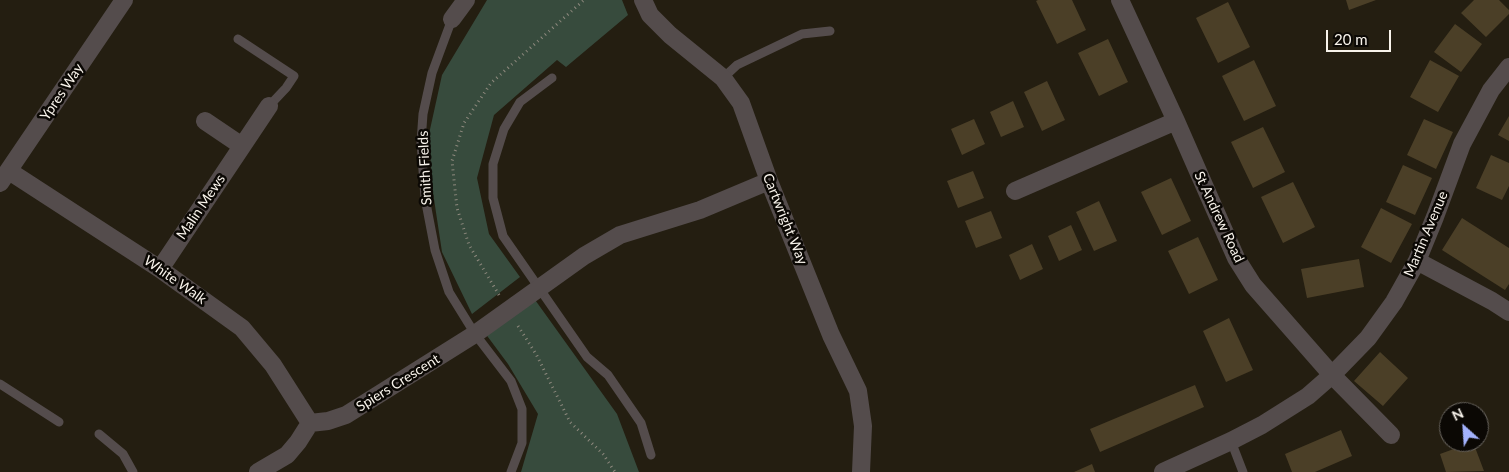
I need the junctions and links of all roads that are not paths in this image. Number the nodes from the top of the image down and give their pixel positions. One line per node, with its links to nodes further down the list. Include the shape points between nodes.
1 (466, 0): 5 (street, Smith Fields)
2 (643, 0): 10 (street, Cartwright Way, via 650,15 670,35)
3 (1120, 0): 13 (street, St Andrew Road)
4 (122, 1): 15 (street, Ypres Way)
5 (452, 19): 22 (lane, Smith Fields, via 432,73 423,114 424,198 435,250 449,292)
6 (830, 31): 10 (lane, via 802,34 737,66)
7 (238, 39): 11 (lane, via 294,76)
8 (1509, 67): 18 (street, Martin Avenue, via 1491,90 1462,144)
9 (552, 78): 20 (lane, via 520,102 504,128 493,164 493,198 503,236)
10 (723, 78): 16 (street, Cartwright Way, via 741,103)
11 (269, 106): 14 (street, Malin Mews)
12 (205, 121): 14 (street)
13 (1176, 121): 17 (street); 23 (street, St Andrew Road, via 1236,258 1254,285)
14 (242, 146): 19 (street, Malin Mews)
15 (4, 177): 19 (street, White Walk)
16 (769, 181): 20 (street, Spiers Crescent, via 700,210 620,235); 34 (street, Cartwright Way, via 858,391 863,426)
17 (1015, 191)
18 (1417, 262): 21 (street); 23 (street, Martin Avenue, via 1368,338)
19 (160, 269): 26 (street, White Walk, via 242,328 273,365)
20 (539, 287): 22 (street, Spiers Crescent); 30 (lane, via 587,357 608,375 641,423)
21 (1509, 311)
22 (475, 334): 26 (street, Spiers Crescent, via 346,414); 33 (lane, Smith Fields, via 511,382 522,409 522,443)
23 (1332, 375): 28 (street, St Andrew Road); 29 (street, Martin Avenue, via 1308,396)
24 (0, 384): 25 (lane)
25 (59, 422)
26 (310, 423): 32 (street, via 287,455)
27 (100, 434): 31 (lane, via 123,454)
28 (1391, 434)
29 (1231, 441): 35 (street, Martin Avenue); 36 (lane)
30 (651, 455)
31 (133, 472)
32 (258, 472)
33 (511, 472)
34 (861, 472)
35 (1163, 472)
36 (1243, 472)

